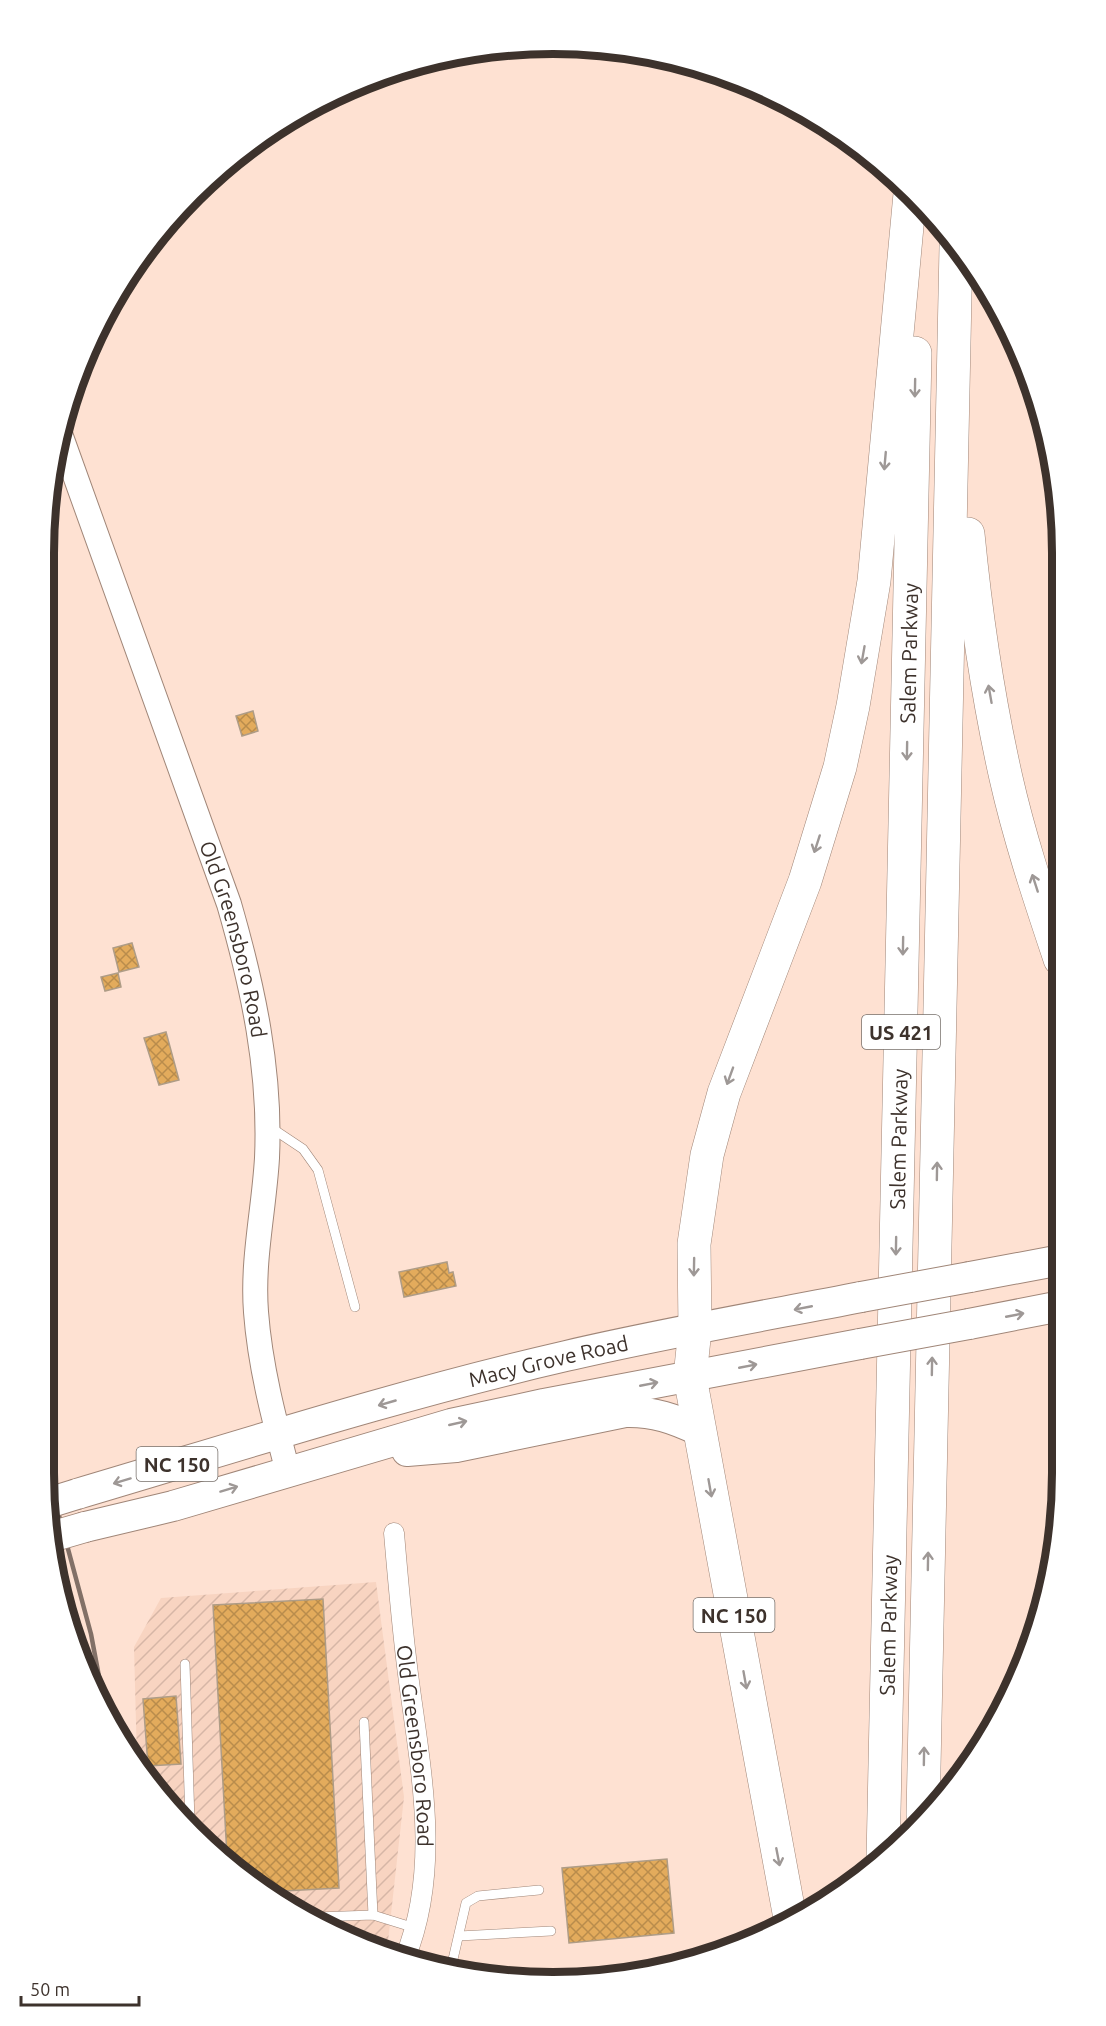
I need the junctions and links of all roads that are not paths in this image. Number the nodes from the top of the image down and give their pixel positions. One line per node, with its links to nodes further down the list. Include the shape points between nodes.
1 (909, 203): 11 (highway, one-way to 11, via 874,581 854,706 805,881 737,1058 712,1136 694,1244)
2 (919, 214): 24 (highway, Salem Parkway / US 421, one-way to 24)
3 (956, 259): 4 (highway, Salem Parkway / US 421)
4 (953, 381): 6 (highway, one-way to 4, via 1019,828 996,730 974,594); 22 (highway, Salem Parkway / US 421, one-way to 4)
5 (66, 449): 7 (street, Old Greensboro Road, via 229,904 256,1009)
6 (1052, 933)
7 (268, 1125): 9 (lane, via 303,1149 318,1170); 14 (street, Old Greensboro Road, via 256,1255 256,1310)
8 (1052, 1262): 11 (main road, Macy Grove Road / NC 150, one-way to 11, bridge)
9 (355, 1307)
10 (1052, 1308): 12 (main road, Macy Grove Road, one-way to 10, bridge)
11 (695, 1329): 12 (highway); 14 (main road, Macy Grove Road / NC 150, one-way to 14, via 483,1376)
12 (690, 1377): 13 (highway); 15 (main road, Macy Grove Road, one-way to 12, via 451,1424)
13 (700, 1431): 15 (main road, NC 150, via 663,1416 625,1412 456,1447); 26 (highway, NC 150, one-way to 26)
14 (278, 1434): 16 (street, Old Greensboro Road); 17 (main road, Macy Grove Road / NC 150, one-way to 17, bridge)
15 (341, 1456): 16 (main road, Macy Grove Road / NC 150)
16 (288, 1472): 19 (main road, Macy Grove Road / NC 150, one-way to 16, bridge)
17 (55, 1501)
18 (394, 1533): 29 (street, Old Greensboro Road, via 425,1806 426,1845)
19 (58, 1535)
20 (185, 1664): 23 (lane)
21 (364, 1722): 27 (lane)
22 (923, 1807)
23 (190, 1815)
24 (883, 1847)
25 (539, 1890): 31 (lane, via 472,1898 466,1903)
26 (789, 1912)
27 (373, 1915): 28 (lane); 29 (lane)
28 (324, 1917)
29 (415, 1928): 32 (street, Old Greensboro Road)
30 (550, 1931): 31 (lane)
31 (459, 1935): 33 (lane)
32 (408, 1950)
33 (453, 1961)

